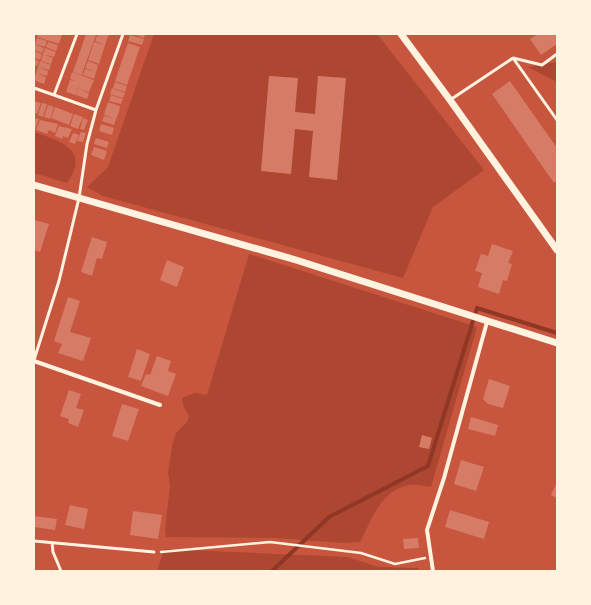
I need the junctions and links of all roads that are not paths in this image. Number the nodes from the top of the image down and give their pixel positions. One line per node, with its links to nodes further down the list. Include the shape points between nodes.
1 (76, 34): 7 (lane)
2 (123, 34): 9 (lane)
3 (401, 34): 8 (street)
4 (557, 54): 5 (lane, via 542,65)
5 (513, 58): 8 (lane); 10 (lane)
6 (34, 88): 7 (lane)
7 (54, 95): 9 (lane)
8 (450, 100): 13 (street)
9 (96, 110): 12 (lane)
10 (557, 120)
11 (34, 185): 12 (street)
12 (79, 198): 14 (street, via 296,260); 16 (lane, via 59,281)
13 (557, 250)
14 (487, 322): 15 (street); 22 (street, via 428,530)
15 (557, 343)
16 (34, 360): 17 (street)
17 (160, 405)
18 (34, 541): 19 (lane)
19 (52, 543): 20 (lane); 21 (lane)
20 (154, 552)
21 (61, 571)
22 (433, 571)

